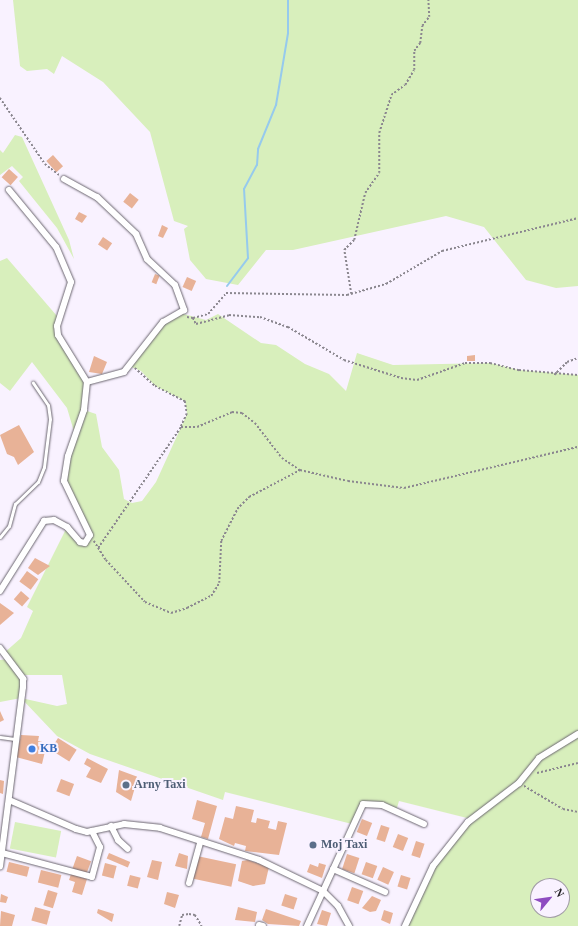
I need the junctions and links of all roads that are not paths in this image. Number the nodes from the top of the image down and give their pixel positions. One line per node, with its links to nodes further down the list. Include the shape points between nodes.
1 (64, 179): 3 (street, via 97,197 136,234 147,259 175,285 184,310 156,329 129,366 117,377)
2 (9, 190): 3 (street, via 56,247 66,265 71,282 57,326 58,335)
3 (86, 382): 6 (street, via 84,410 64,471 68,493 90,535 85,543 80,542 66,527 54,520 44,521)
4 (33, 383): 5 (lane, via 48,405 50,419 44,467 38,482 16,504 10,526)
5 (0, 537)
6 (0, 591)
7 (0, 648): 10 (street, via 23,679)
8 (578, 734): 27 (street, via 539,758 519,783 477,814 433,866)
9 (0, 737): 10 (lane)
10 (15, 739): 11 (street)
11 (9, 800): 12 (street); 16 (street, via 76,829)
12 (7, 819): 13 (street); 19 (street)
13 (0, 820)
14 (424, 824): 21 (street, via 382,805 363,804)
15 (111, 826): 16 (street); 17 (street, via 124,824 160,828); 18 (street, via 118,840)
16 (92, 831): 19 (street, via 100,847 92,877)
17 (200, 843): 22 (street); 23 (street, via 259,860)
18 (128, 849)
19 (2, 852): 20 (street)
20 (0, 867)
21 (333, 869): 23 (street); 24 (street)
22 (189, 883)
23 (323, 890): 25 (street); 26 (street, via 338,906)
24 (385, 892)
25 (307, 926)
26 (349, 926)
27 (405, 926)

